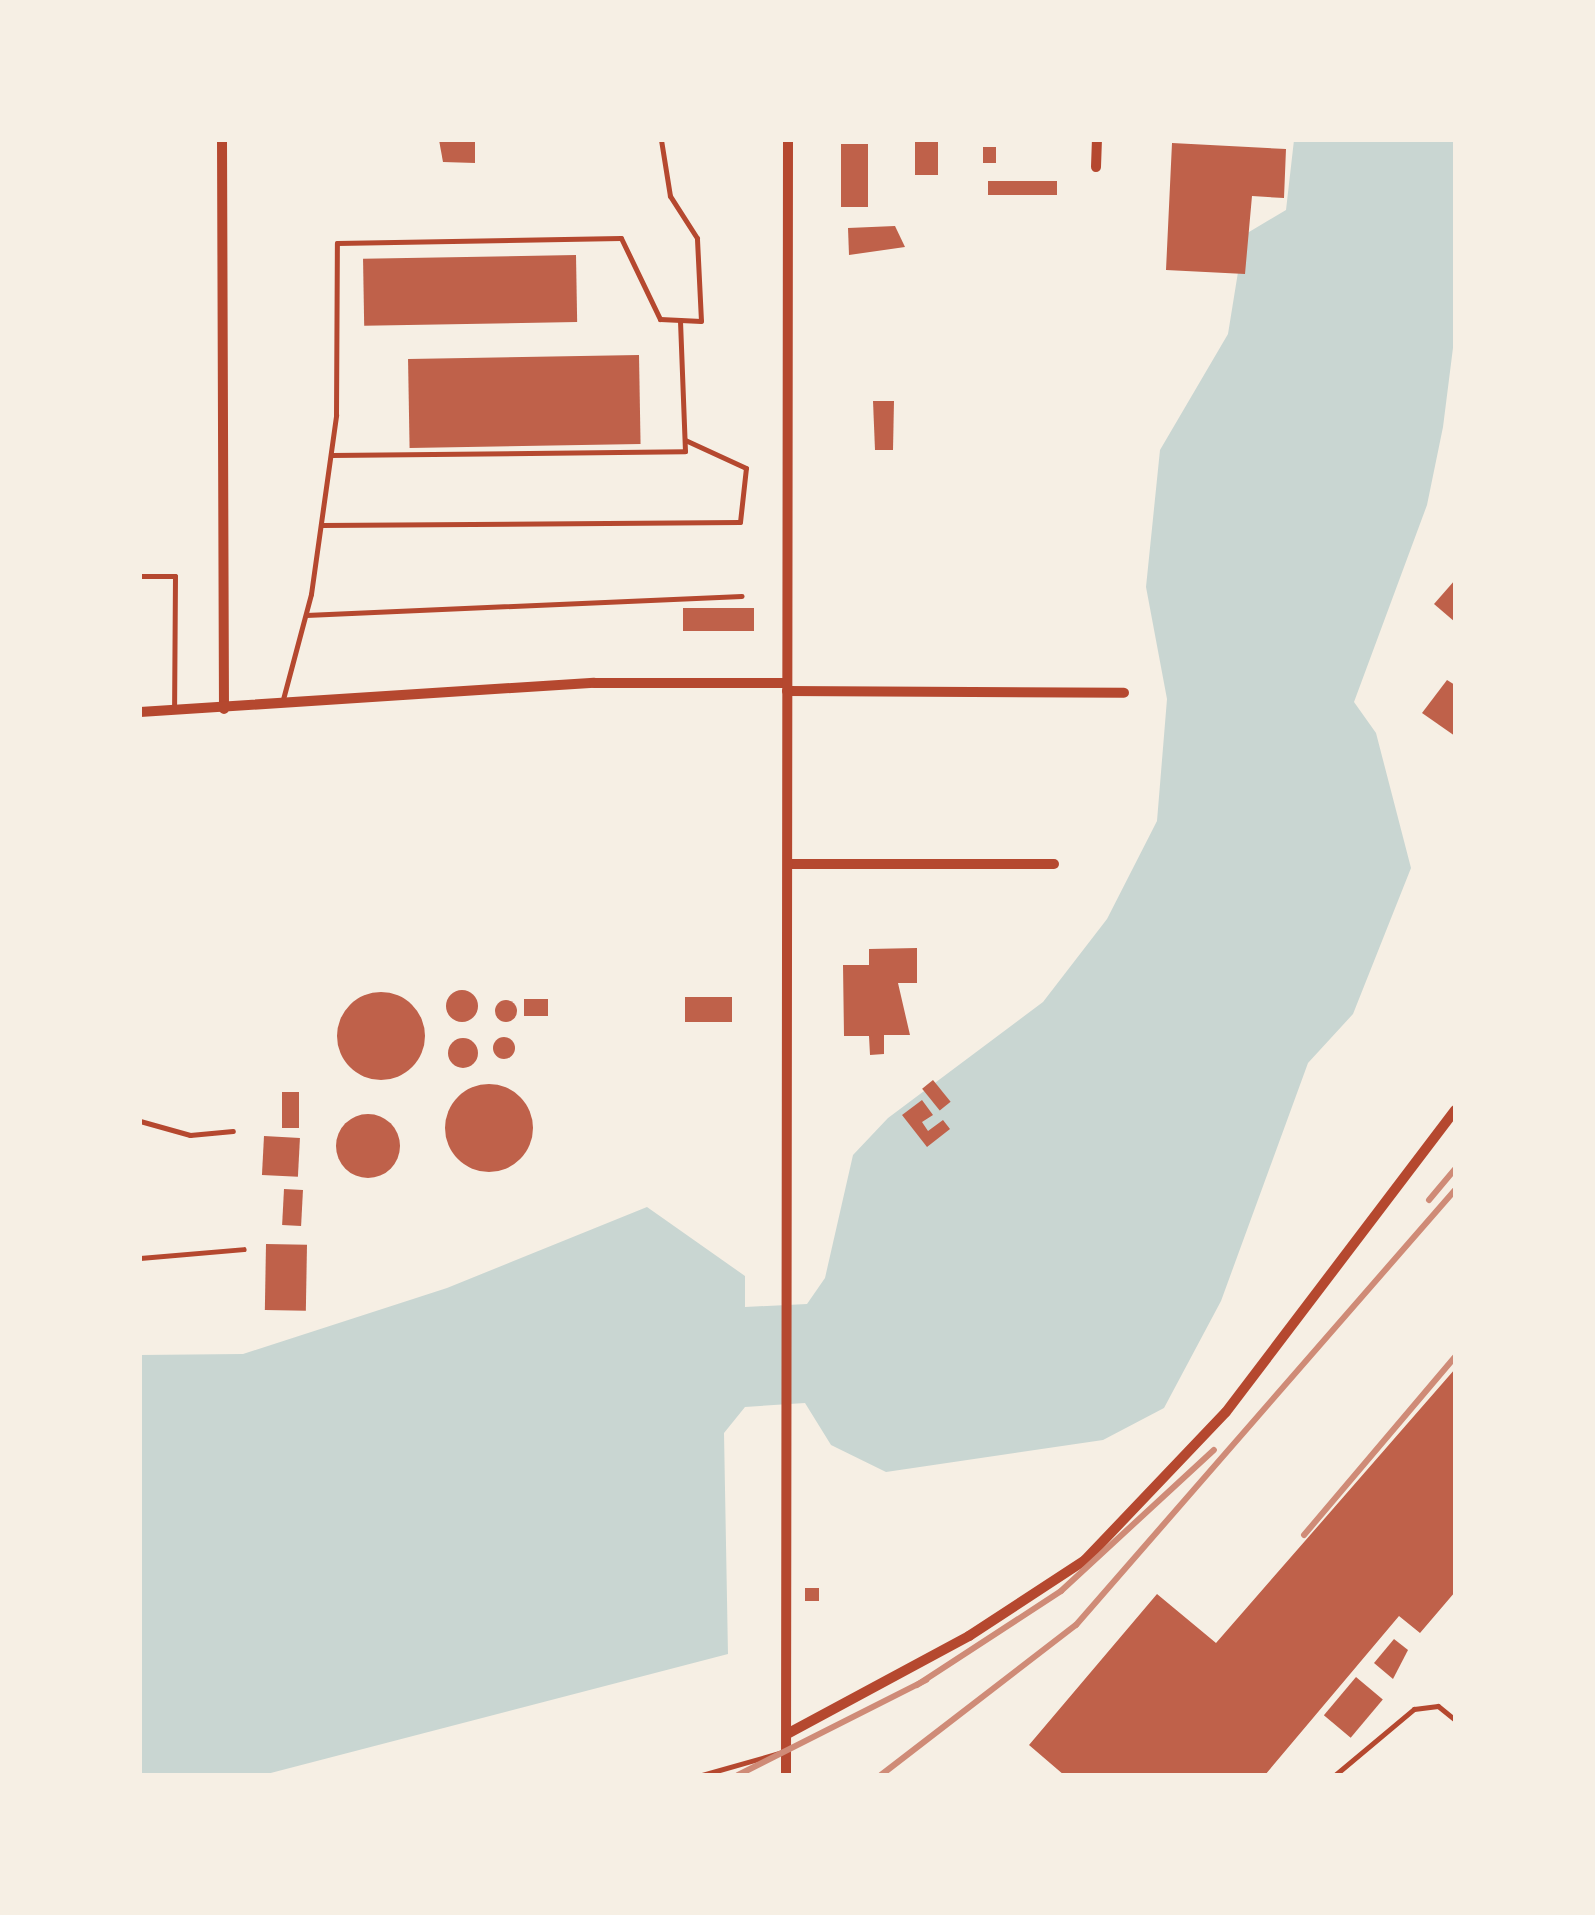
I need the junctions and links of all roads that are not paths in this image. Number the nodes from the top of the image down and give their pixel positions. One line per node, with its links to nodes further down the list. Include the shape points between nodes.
1 (222, 140): 16 (street)
2 (661, 140): 6 (lane, via 670,196 697,238 701,321)
3 (788, 140): 13 (street)
4 (1097, 140): 5 (street)
5 (1096, 166)
6 (680, 320): 7 (lane); 8 (lane, via 660,318 621,238 337,242)
7 (685, 440): 8 (lane, via 686,451); 9 (lane, via 746,468 740,522)
8 (330, 455): 9 (lane)
9 (321, 525): 12 (lane)
10 (140, 576): 17 (lane, via 175,576)
11 (742, 596): 12 (lane)
12 (306, 616): 15 (lane)
13 (786, 687): 14 (street); 15 (street, via 594,683); 19 (street)
14 (1124, 693)
15 (282, 706): 16 (street)
16 (224, 709): 17 (street)
17 (174, 711): 18 (street)
18 (140, 712)
19 (788, 864): 20 (street); 27 (street)
20 (1054, 864)
21 (1455, 1110): 27 (street, via 1226,1412 1084,1560 969,1636)
22 (140, 1122): 23 (lane, via 190,1135)
23 (233, 1131)
24 (244, 1249): 25 (lane)
25 (140, 1258)
26 (1455, 1720): 31 (lane, via 1438,1706 1414,1708)
27 (787, 1734): 28 (street)
28 (786, 1751): 29 (lane); 30 (street)
29 (702, 1775)
30 (786, 1775)
31 (1335, 1775)

